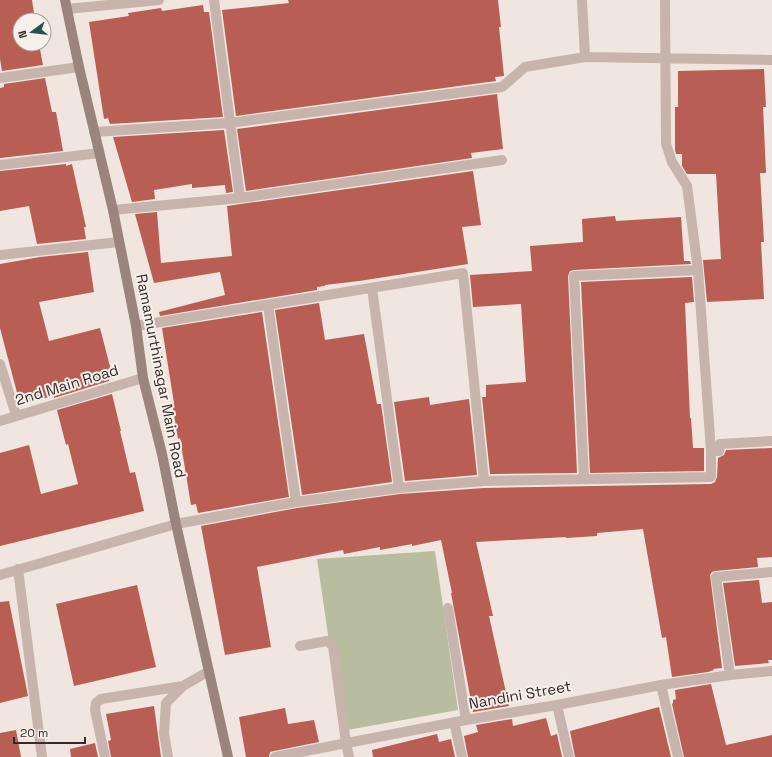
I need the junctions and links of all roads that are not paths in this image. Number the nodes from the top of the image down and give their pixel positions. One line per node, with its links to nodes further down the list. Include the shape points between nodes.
1 (159, 0): 5 (street)
2 (214, 0): 11 (street)
3 (582, 0): 6 (street)
4 (666, 0): 7 (street)
5 (66, 4): 9 (main road, Ramamurthinagar Main Road)
6 (585, 57): 7 (street); 11 (street, via 525,67 502,87)
7 (667, 58): 8 (street); 20 (street, via 666,144 672,162 687,186)
8 (772, 60)
9 (79, 67): 10 (street); 12 (main road, Ramamurthinagar Main Road)
10 (0, 78)
11 (230, 123): 12 (street); 16 (street)
12 (94, 132): 13 (main road, Ramamurthinagar Main Road)
13 (99, 153): 15 (street); 17 (main road, Ramamurthinagar Main Road)
14 (502, 160): 16 (street)
15 (0, 165)
16 (240, 198): 17 (street)
17 (113, 210): 18 (main road, Ramamurthinagar Main Road)
18 (119, 242): 19 (street); 23 (main road, Ramamurthinagar Main Road)
19 (0, 255)
20 (698, 270): 29 (street); 30 (street, via 574,276)
21 (372, 288): 22 (street); 31 (street, via 463,273); 32 (street)
22 (268, 305): 23 (street); 33 (street)
23 (136, 326): 25 (main road, Ramamurthinagar Main Road)
24 (0, 364): 26 (street)
25 (143, 378): 26 (street, 2nd Main Road); 34 (main road, Ramamurthinagar Main Road)
26 (16, 415): 27 (street, 2nd Main Road)
27 (0, 421)
28 (772, 441): 29 (street, via 720,444 719,451)
29 (711, 451): 30 (street, via 711,477)
30 (584, 478): 31 (street)
31 (484, 480): 32 (street)
32 (399, 488): 33 (street)
33 (296, 502): 34 (street)
34 (176, 524): 35 (street); 40 (main road, Ramamurthinagar Main Road)
35 (18, 569): 37 (street); 49 (street)
36 (772, 572): 42 (street, via 716,577)
37 (0, 574)
38 (448, 608): 46 (street)
39 (300, 646): 48 (street, via 327,641 333,646)
40 (209, 671): 44 (street); 52 (main road, Ramamurthinagar Main Road)
41 (772, 671): 42 (street, Nandini Street)
42 (730, 674): 43 (street, Nandini Street)
43 (661, 685): 45 (street, Nandini Street); 57 (street)
44 (183, 686): 50 (street, via 101,699 96,703 95,710); 51 (street, via 166,703 164,733)
45 (557, 705): 46 (street, Nandini Street); 56 (street)
46 (466, 720): 47 (street, Nandini Street)
47 (454, 722): 48 (street, Nandini Street); 55 (street)
48 (346, 743): 53 (street, Nandini Street); 54 (street)
49 (42, 757)
50 (105, 757)
51 (168, 757)
52 (228, 757)
53 (275, 757)
54 (349, 757)
55 (462, 757)
56 (569, 757)
57 (678, 757)

